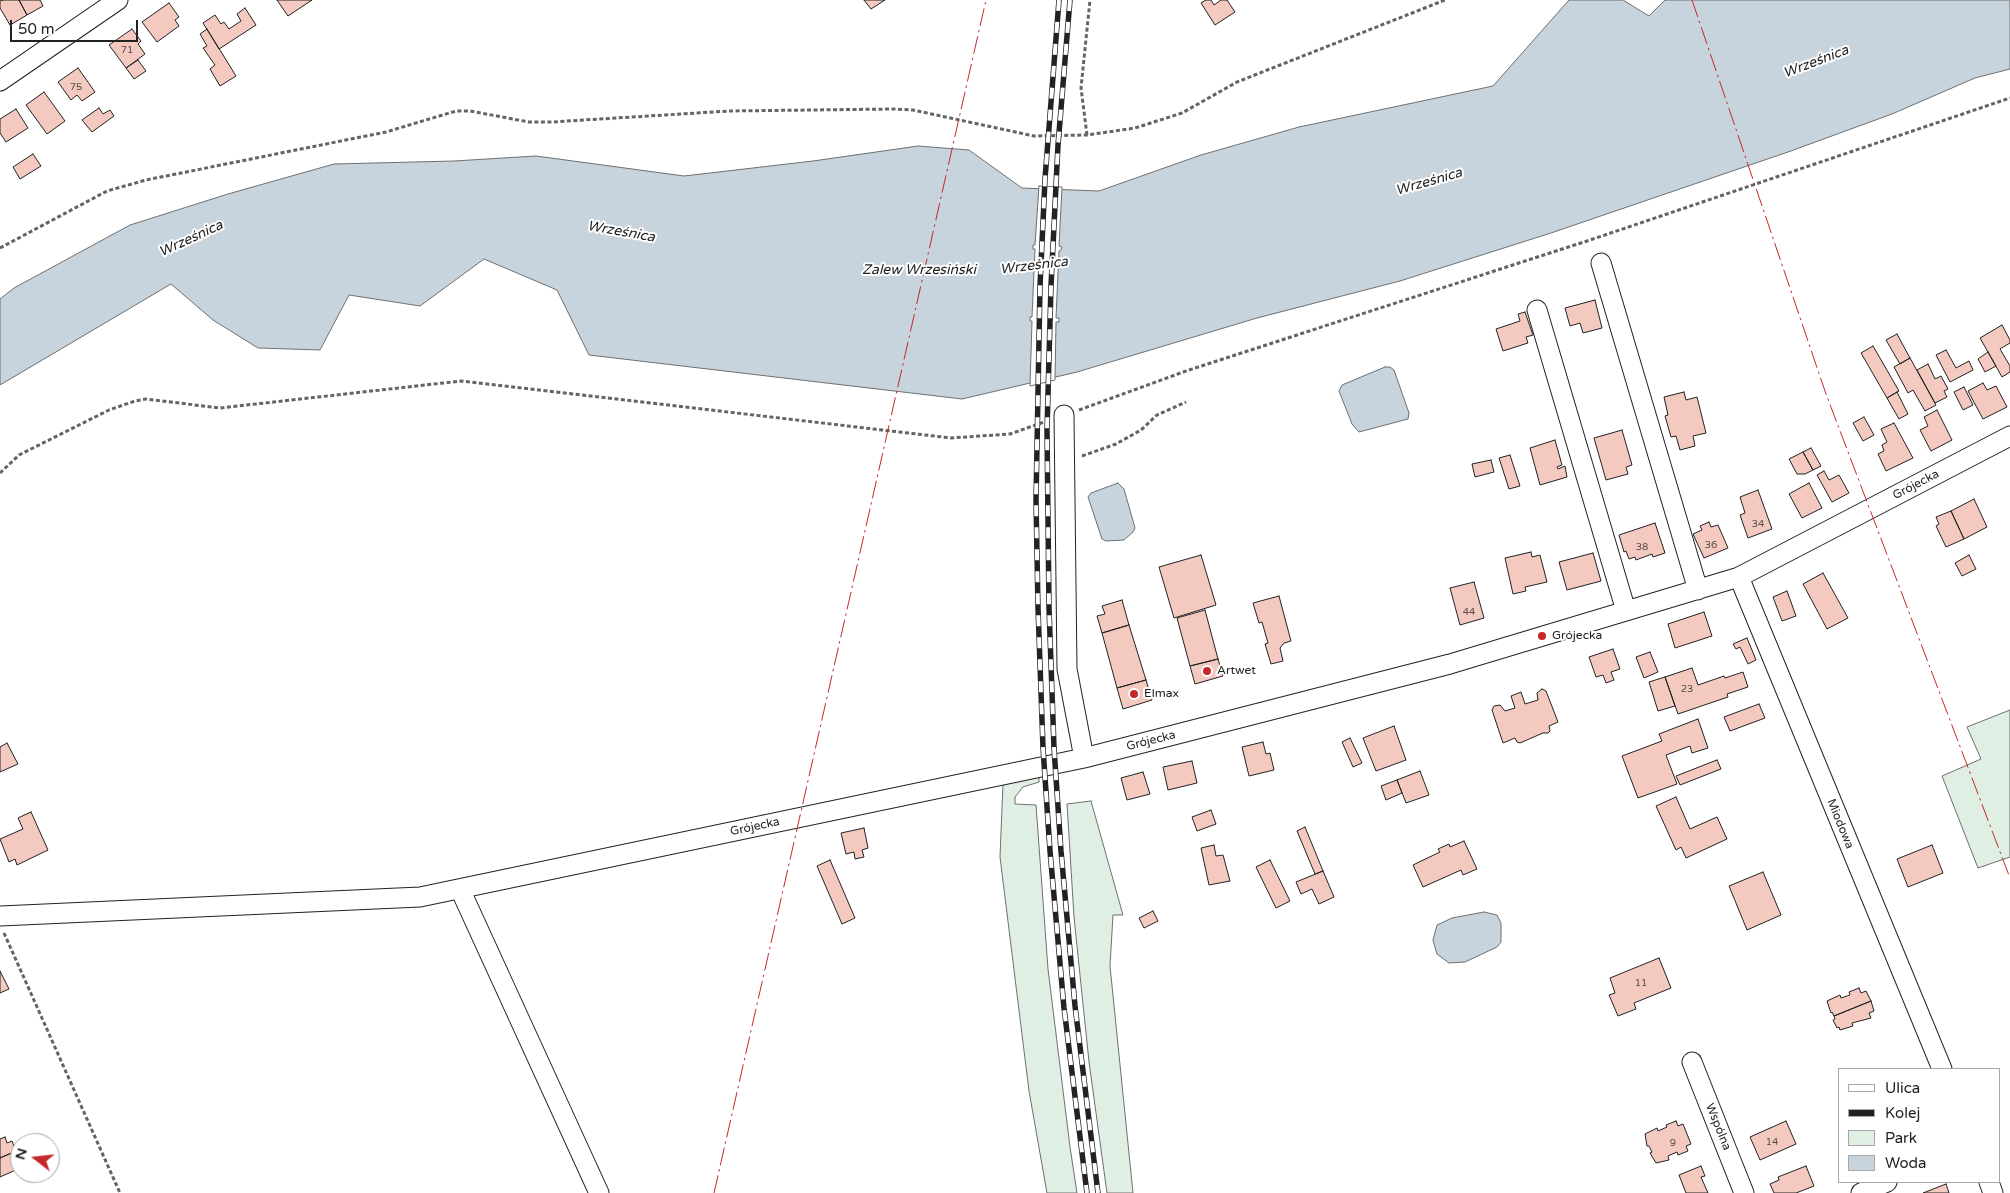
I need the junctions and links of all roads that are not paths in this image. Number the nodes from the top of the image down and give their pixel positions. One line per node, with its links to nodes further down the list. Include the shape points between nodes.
1 (118, 0): 2 (street)
2 (0, 81)
3 (1601, 264): 8 (street)
4 (1537, 310): 9 (street)
5 (1064, 415): 10 (street, via 1067,669)
6 (2010, 436): 7 (street, Grójecka)
7 (1740, 577): 8 (street, Grójecka); 14 (street, Miodowa)
8 (1698, 590): 9 (street, Grójecka)
9 (1626, 611): 10 (street, Grójecka, via 1450,664)
10 (1084, 758): 11 (street, Grójecka)
11 (460, 889): 12 (street, Grójecka, via 420,897); 16 (street)
12 (0, 916)
13 (1692, 1062): 17 (street, Wspólna)
14 (1942, 1068)
15 (1885, 1183): 18 (street)
16 (599, 1193)
17 (1744, 1193)
18 (1861, 1193)

